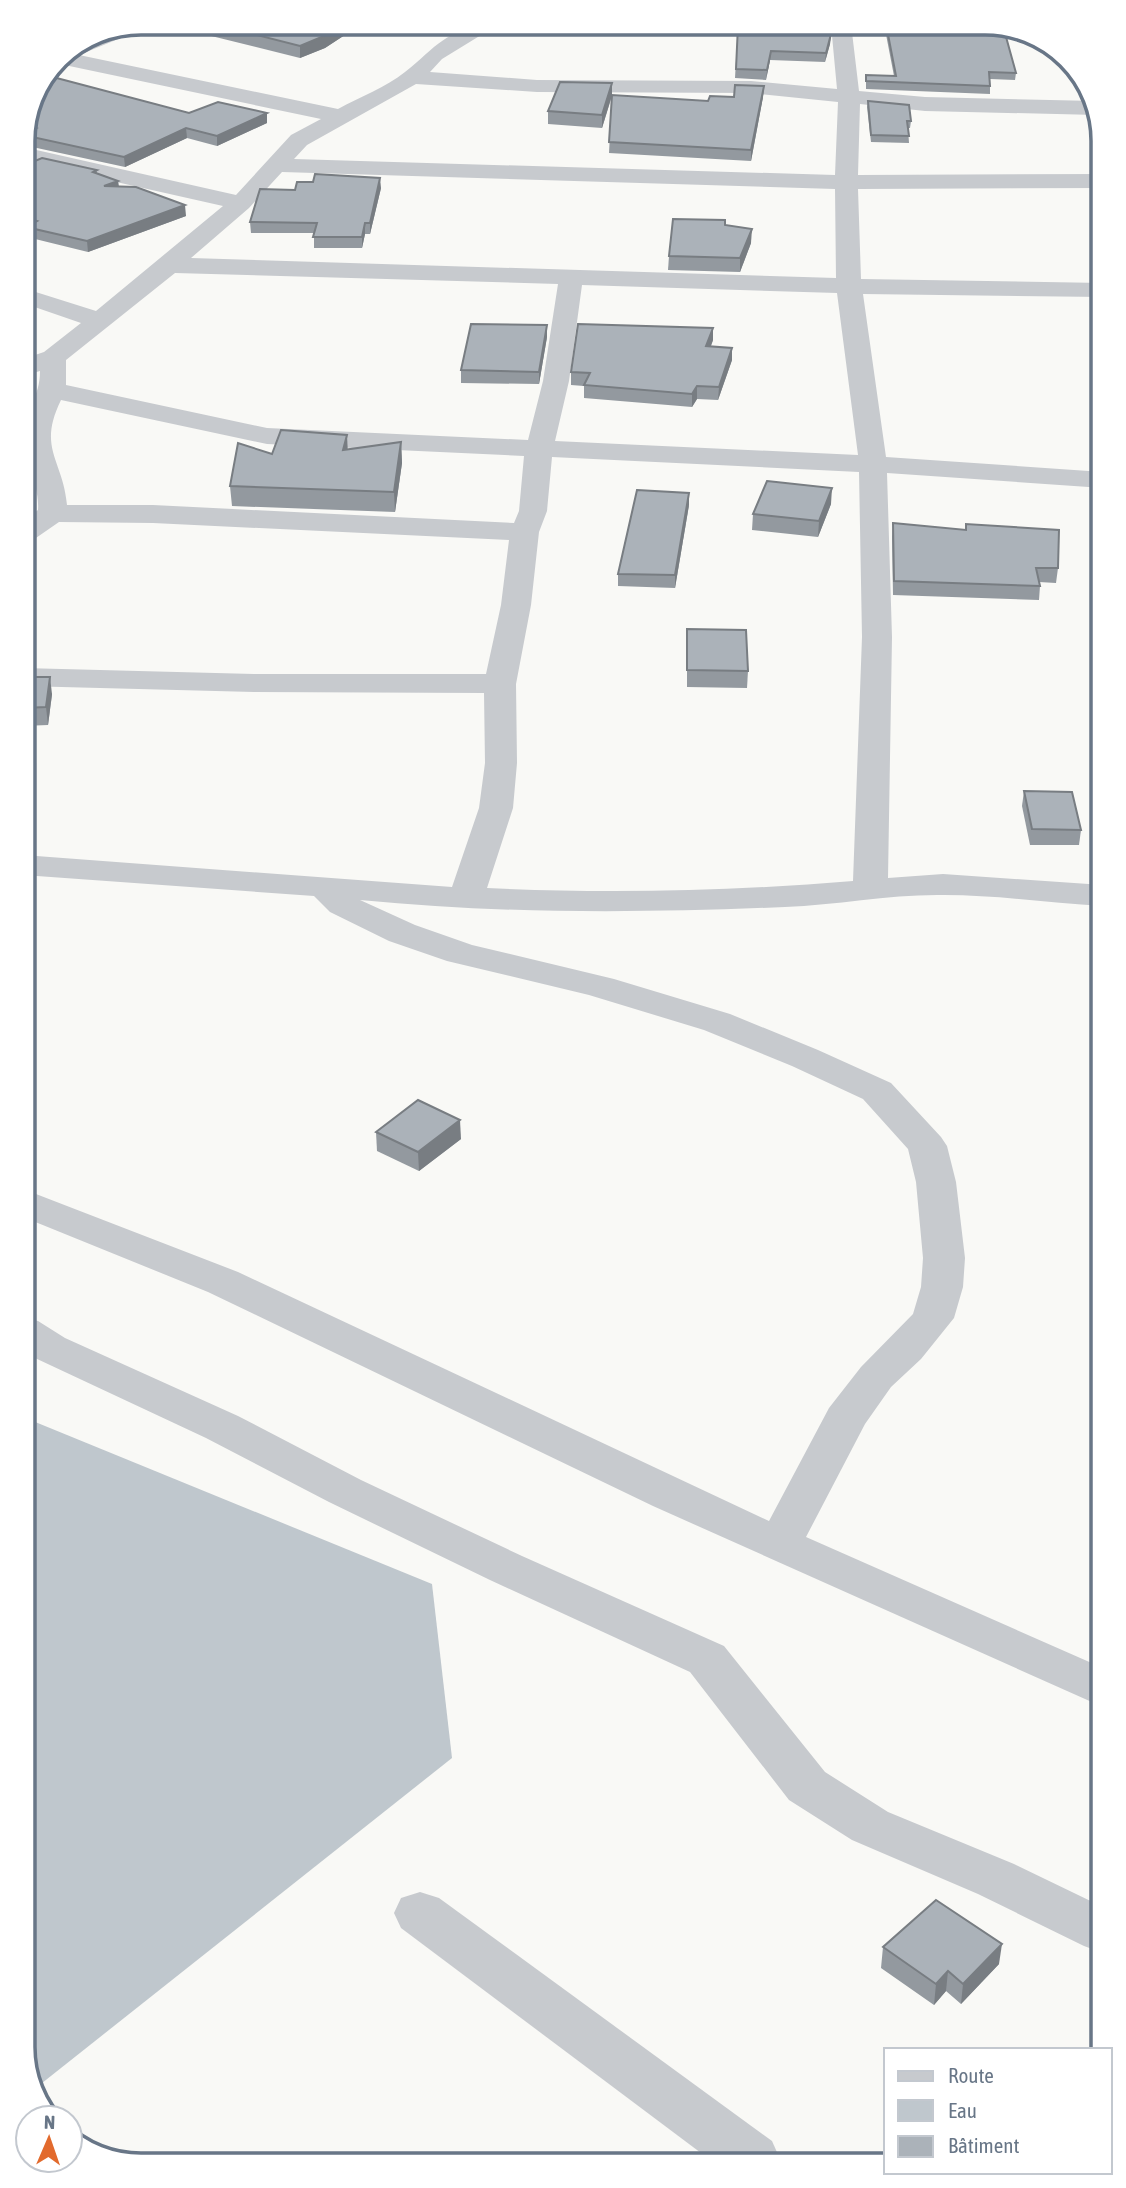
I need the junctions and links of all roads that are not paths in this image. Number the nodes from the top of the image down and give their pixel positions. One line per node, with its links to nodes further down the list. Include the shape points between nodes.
1 (468, 35): 4 (street, via 435,55)
2 (842, 35): 5 (street)
3 (74, 59): 7 (street)
4 (412, 77): 5 (street, via 537,86 751,87); 7 (street)
5 (849, 97): 6 (street, via 925,104); 11 (street)
6 (1085, 108)
7 (339, 116): 9 (street, via 299,140)
8 (35, 157): 12 (street)
9 (274, 165): 11 (street); 12 (street)
10 (1091, 181): 11 (street)
11 (846, 182): 15 (street)
12 (241, 203): 13 (street)
13 (169, 265): 14 (street); 18 (street)
14 (571, 277): 15 (street); 22 (street, via 556,381)
15 (849, 286): 16 (street); 23 (street)
16 (1091, 290)
17 (35, 299): 18 (street)
18 (99, 320): 19 (street)
19 (53, 358): 20 (street); 21 (street)
20 (35, 364)
21 (53, 390): 22 (street, via 267,436); 25 (street, via 39,416 35,441 54,499)
22 (539, 449): 23 (street); 27 (street, via 533,511)
23 (873, 464): 24 (street); 32 (street, via 877,638)
24 (1091, 479)
25 (52, 513): 26 (street); 27 (street)
26 (35, 525)
27 (524, 532): 29 (street)
28 (35, 677): 29 (street)
29 (500, 684): 34 (street, via 501,763 496,808)
30 (35, 866): 31 (street)
31 (324, 886): 34 (street); 37 (street, via 342,905 402,933 460,953 704,1018 805,1058 877,1091 927,1146 944,1258 933,1318 876,1377 845,1419)
32 (870, 889): 33 (street, via 979,885); 34 (street, via 682,901)
33 (1091, 894)
34 (466, 898)
35 (35, 1207): 37 (street, via 223,1282)
36 (35, 1339): 40 (street, via 494,1562 707,1659 807,1786 870,1826)
37 (778, 1545): 38 (street)
38 (1091, 1684)
39 (420, 1913): 41 (street)
40 (1091, 1925)
41 (744, 2153)

